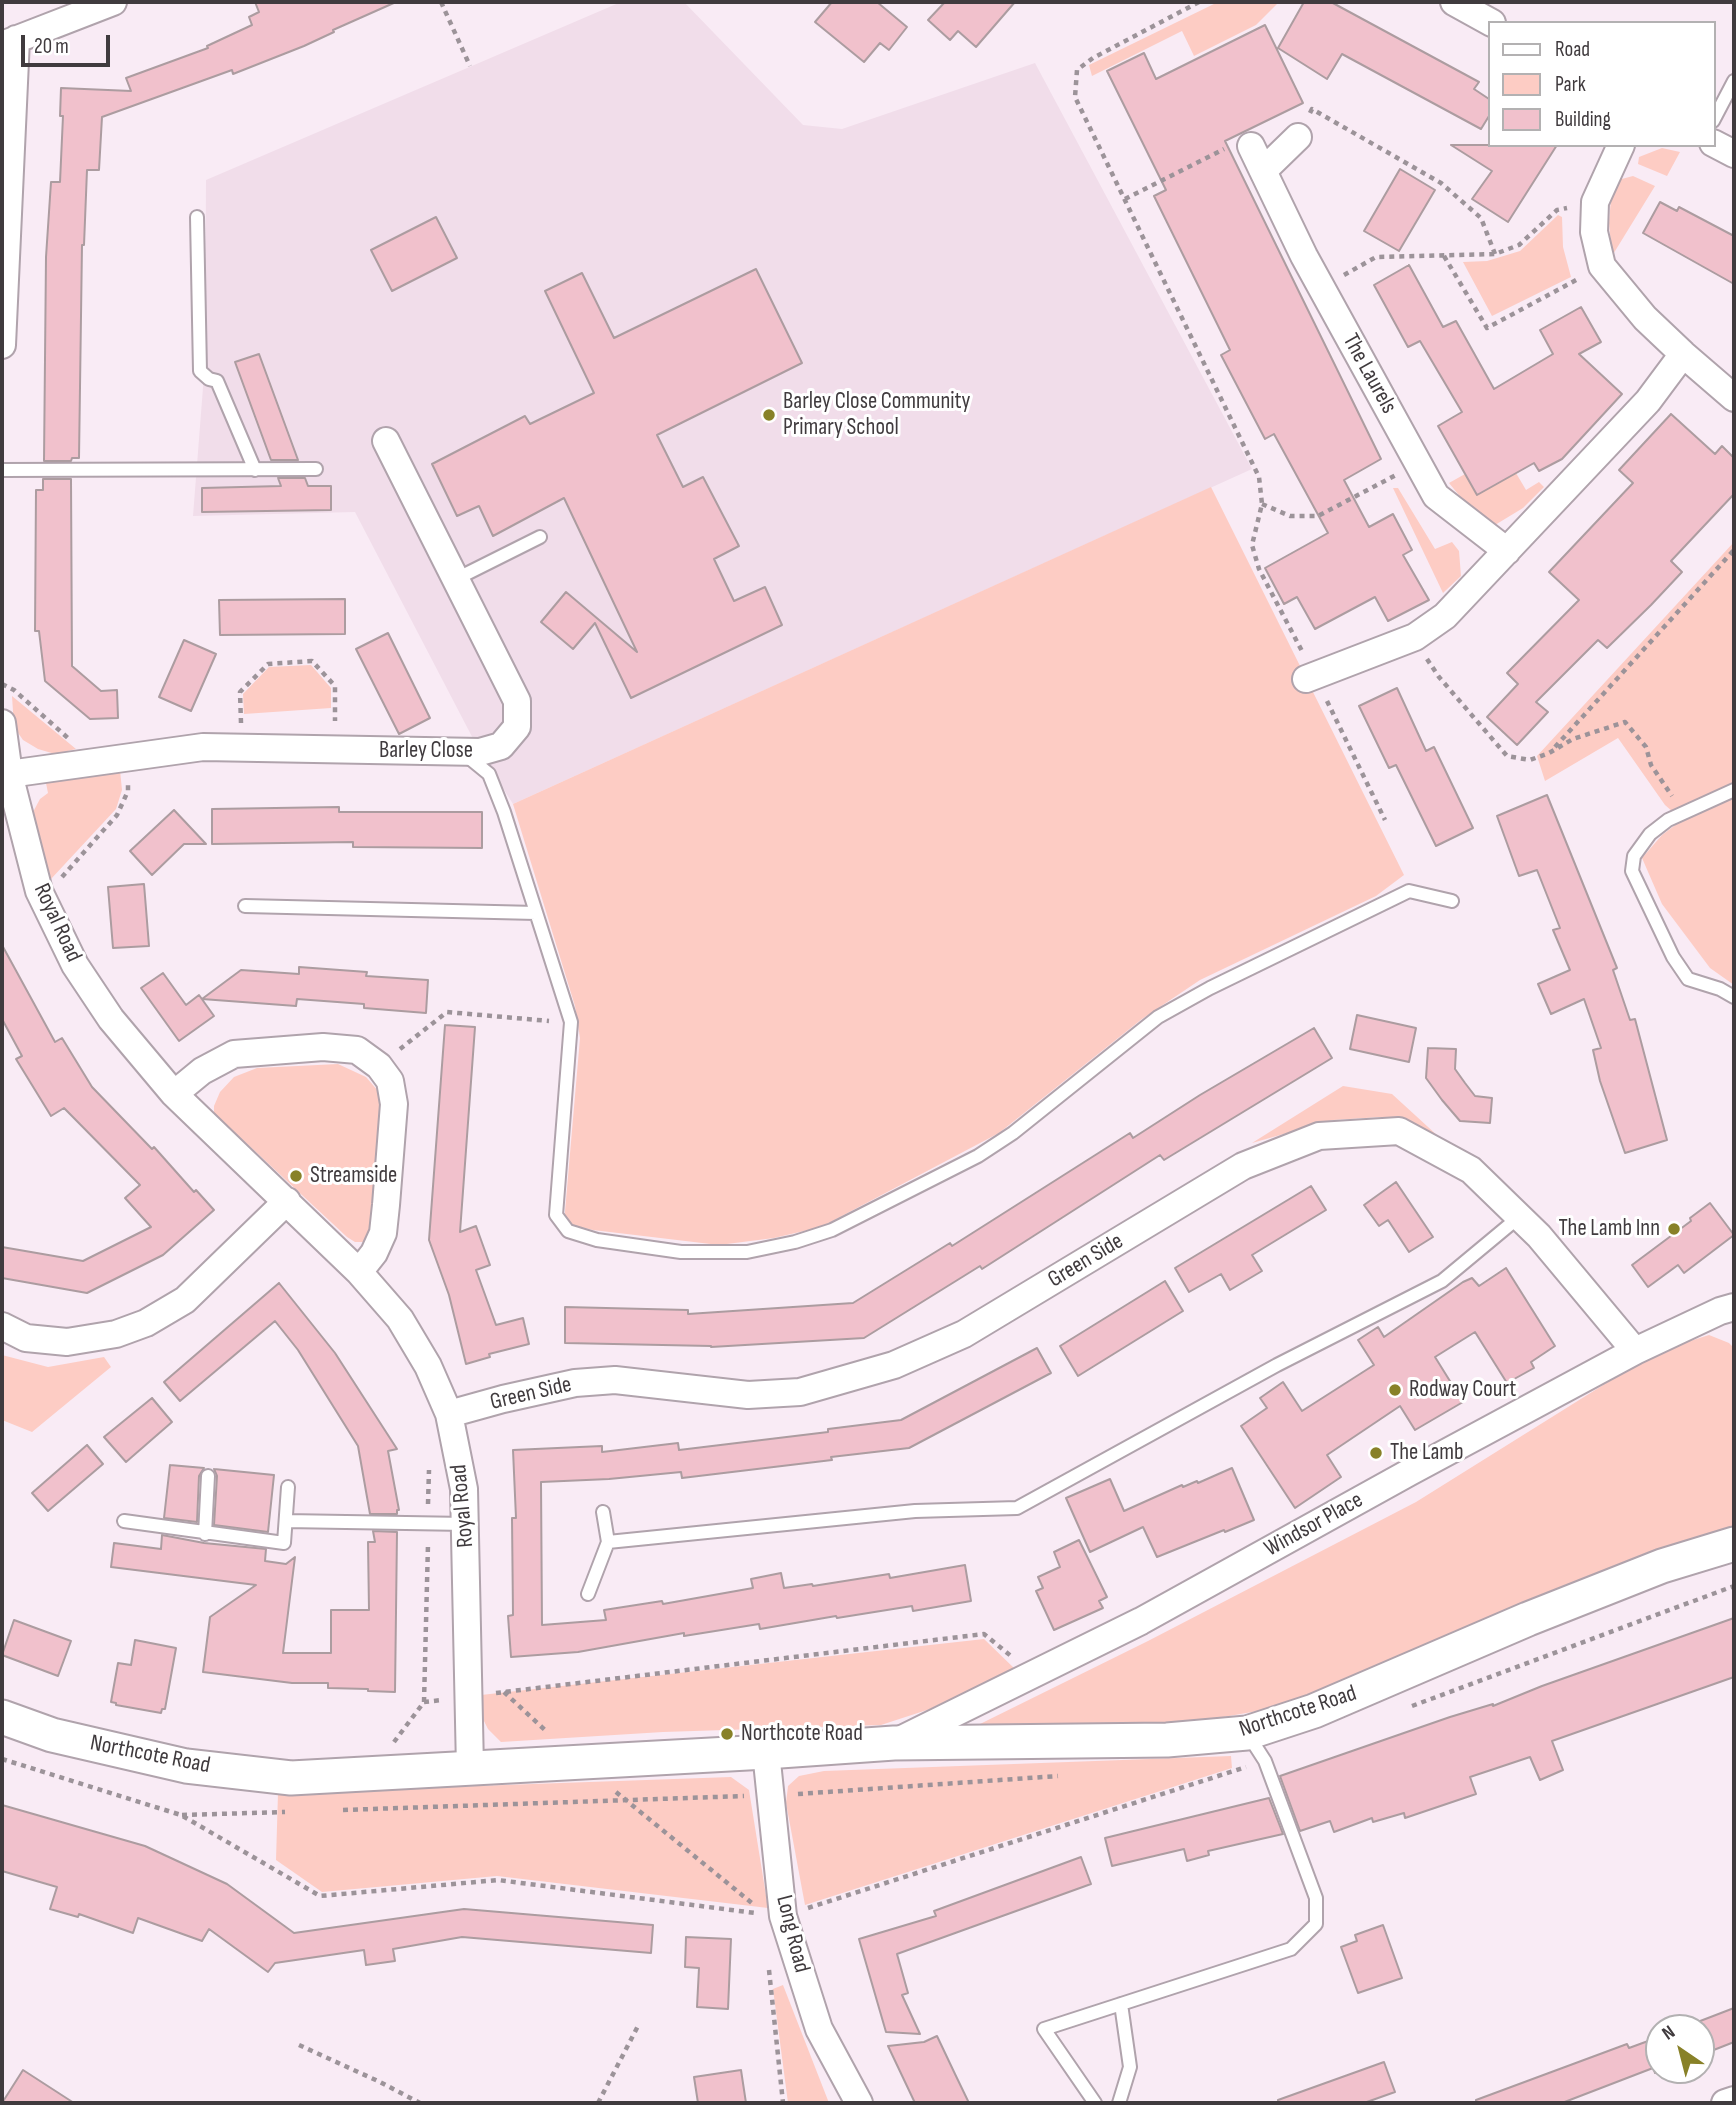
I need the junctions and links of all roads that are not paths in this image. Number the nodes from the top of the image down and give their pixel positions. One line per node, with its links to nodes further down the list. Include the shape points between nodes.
1 (113, 2): 3 (street)
2 (1454, 2): 4 (street)
3 (78, 8): 5 (street)
4 (1488, 21)
5 (9, 42): 15 (street)
6 (1734, 81): 7 (lane)
7 (1715, 117)
8 (1298, 137): 13 (street)
9 (1715, 144): 12 (street)
10 (1251, 146): 13 (street, The Laurels)
11 (1619, 147): 16 (street, via 1595,202 1594,232 1602,266)
12 (1734, 154)
13 (1263, 171): 23 (street, The Laurels, via 1321,288 1436,496)
14 (197, 217): 20 (lane, via 200,371 217,381)
15 (2, 345)
16 (1683, 354): 17 (street); 23 (street, via 1648,401)
17 (1734, 398)
18 (386, 441): 24 (street, Barley Close)
19 (2, 470): 20 (lane)
20 (255, 470): 21 (lane)
21 (316, 470)
22 (540, 537): 24 (lane)
23 (1507, 551): 25 (street, via 1446,616 1415,637)
24 (456, 579): 27 (street, Barley Close, via 517,701 517,727 501,746)
25 (1310, 678)
26 (2, 723): 28 (street, Royal Road)
27 (461, 752): 28 (street, Barley Close, via 203,747); 32 (lane, via 489,774)
28 (9, 774): 34 (street, Royal Road, via 38,891 75,965 111,1019)
29 (1734, 790): 33 (lane, via 1668,820 1650,834 1634,856 1632,871 1688,979)
30 (1452, 901): 32 (lane, via 1409,891 1222,982 1158,1017 978,1156 832,1230 747,1252 681,1252 597,1240 568,1231 556,1215 571,1023)
31 (245, 905): 32 (lane)
32 (536, 913)
33 (1734, 997)
34 (174, 1094): 35 (street, Royal Road); 37 (street, via 202,1071 234,1054 323,1047 357,1050 379,1066 390,1080 394,1104 386,1205 383,1233)
35 (287, 1201): 37 (street, Royal Road); 39 (street, via 185,1300 146,1323 116,1334 67,1342 26,1338)
36 (1519, 1217): 40 (street, Green Side); 41 (street, Green Side, via 1471,1170 1399,1130 1319,1136 1243,1166 964,1335 894,1365 800,1392 748,1395 615,1380 575,1383); 49 (lane, via 1442,1281 1277,1365 1017,1508 915,1511)
37 (359, 1272): 41 (street, Royal Road, via 400,1320 428,1366)
38 (1734, 1307): 40 (street, Windsor Place)
39 (2, 1326)
40 (1635, 1351): 53 (street, Windsor Place, via 1141,1621)
41 (449, 1414): 47 (street, Royal Road, via 460,1459)
42 (208, 1476): 48 (lane)
43 (288, 1487): 46 (lane)
44 (603, 1512): 49 (lane)
45 (124, 1521): 48 (lane)
46 (286, 1521): 47 (lane); 48 (lane, via 284,1543)
47 (467, 1524): 56 (street, Royal Road)
48 (205, 1534)
49 (608, 1542): 51 (lane)
50 (1734, 1544): 54 (street, Northcote Road, via 1662,1566 1528,1619 1314,1711)
51 (588, 1594)
52 (2, 1717): 56 (street, Northcote Road, via 52,1735 186,1766 291,1777)
53 (894, 1743): 54 (street, Northcote Road, via 1167,1740); 55 (street, Northcote Road)
54 (1242, 1748): 57 (lane, via 1265,1761 1316,1898 1316,1923 1291,1949)
55 (766, 1752): 56 (street, Northcote Road); 59 (street, Long Road, via 783,1916 819,2029)
56 (470, 1768)
57 (1121, 2004): 60 (lane, via 1044,2029); 61 (lane, via 1130,2067)
58 (1734, 2100): 62 (street)
59 (859, 2103)
60 (1096, 2103)
61 (1119, 2103)
62 (1725, 2103)

